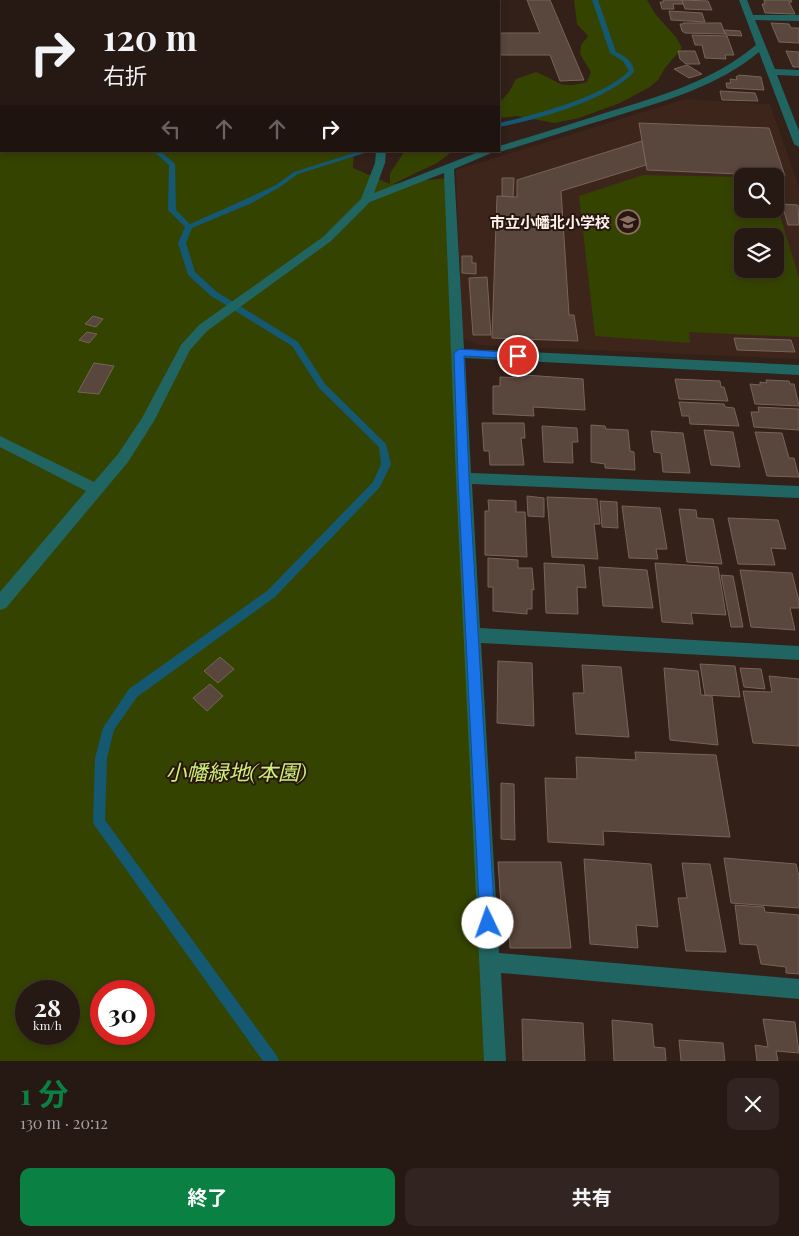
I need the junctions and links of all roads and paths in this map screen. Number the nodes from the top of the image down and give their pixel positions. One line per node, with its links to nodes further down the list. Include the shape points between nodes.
1 (743, 0): 2 (street)
2 (750, 17): 3 (street); 4 (street)
3 (799, 18)
4 (760, 46): 5 (street); 8 (street, via 742,62 712,79 652,102)
5 (770, 72): 6 (street); 7 (street)
6 (799, 73)
7 (799, 144)
8 (500, 149)
9 (488, 152): 11 (street)
10 (380, 157): 12 (street)
11 (449, 167): 12 (street); 13 (street)
12 (366, 200): 17 (street, via 327,239 203,328 185,348 147,421 123,458)
13 (459, 353): 14 (street); 16 (street)
14 (799, 370)
15 (0, 441): 17 (street)
16 (463, 478): 18 (street); 20 (street)
17 (95, 489): 19 (street)
18 (799, 492)
19 (0, 603)
20 (472, 635): 21 (street); 22 (street)
21 (799, 653)
22 (490, 962): 23 (street); 24 (street)
23 (799, 989)
24 (496, 1061)

